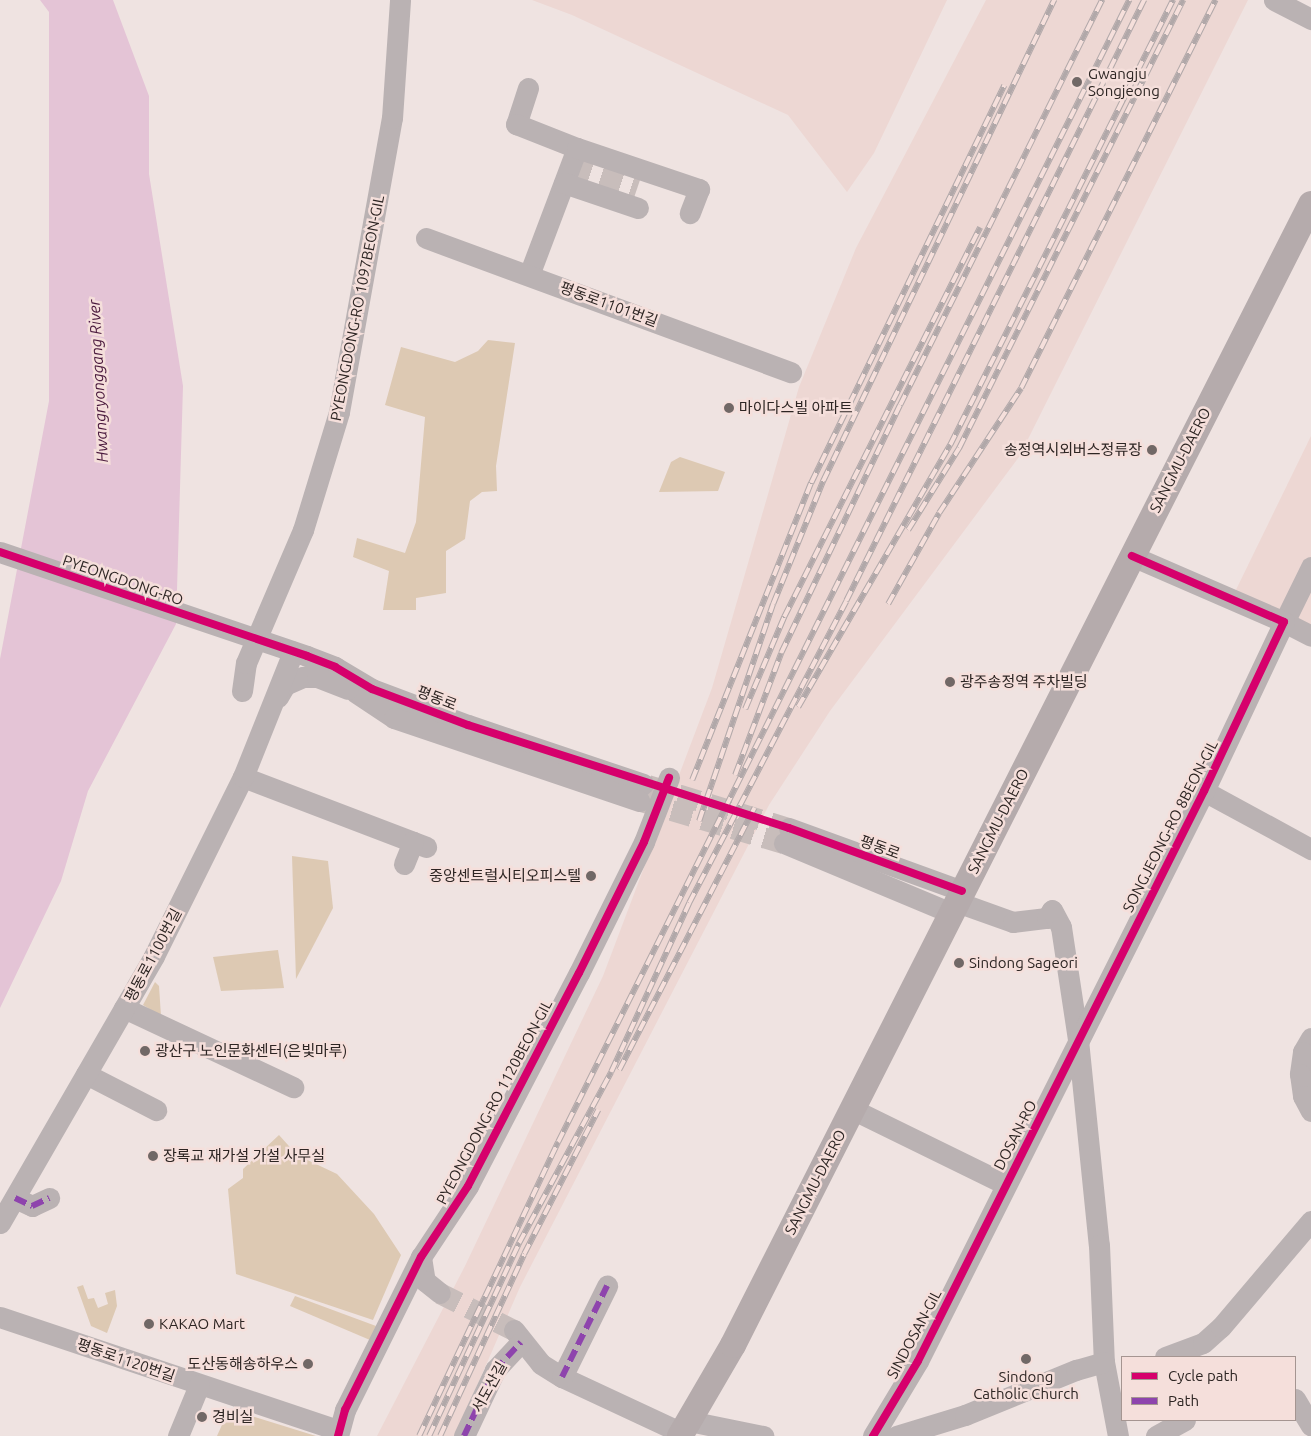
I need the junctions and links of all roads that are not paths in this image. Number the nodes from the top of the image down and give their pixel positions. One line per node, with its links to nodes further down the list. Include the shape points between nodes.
1 (400, 0): 18 (street, PYEONGDONG-RO 1097BEON-GIL, via 392,118 339,412 302,530)
2 (1274, 0): 3 (street)
3 (1311, 19)
4 (528, 88): 5 (street, via 516,124)
5 (577, 148): 6 (street); 9 (street, via 698,189)
6 (564, 183): 8 (street); 11 (street)
7 (1311, 204): 14 (main road, SANGMU-DAERO)
8 (638, 208)
9 (690, 213)
10 (426, 238): 11 (street, 평동로1101번길)
11 (529, 275): 12 (street, 평동로1101번길)
12 (791, 372)
13 (0, 552): 18 (street, PYEONGDONG-RO)
14 (1132, 556): 16 (street); 29 (main road, SANGMU-DAERO)
15 (1311, 567): 16 (street, SONGJEONG-RO 8BEON-GIL)
16 (1284, 622): 17 (street); 25 (street, SONGJEONG-RO 8BEON-GIL)
17 (1311, 636)
18 (247, 637): 19 (street, 평동로); 21 (street, PYEONGDONG-RO 1097BEON-GIL)
19 (289, 661): 20 (street, 평동로, via 343,679); 20 (street, 평동로, via 335,667 372,688 641,792 394,718 370,699); 22 (street, 평동로1100번길)
20 (348, 689): 22 (street, via 317,678 303,677 285,685)
21 (242, 691)
22 (274, 703): 23 (street, 평동로1100번길)
23 (243, 777): 28 (street, via 419,845); 30 (street, 평동로1100번길, via 154,956)
24 (668, 778): 44 (street, PYEONGDONG-RO 1120BEON-GIL, via 651,822 579,973 468,1186)
25 (1204, 791): 27 (street, SONGJEONG-RO 8BEON-GIL); 32 (street, SONGJEONG-RO 8BEON-GIL)
26 (786, 836): 29 (street, 평동로)
27 (1311, 849)
28 (404, 864)
29 (957, 902): 32 (street, via 1013,922 1047,918 1052,910 1061,927); 35 (main road, SANGMU-DAERO)
30 (124, 1008): 33 (street, 평동로1100번길); 34 (street)
31 (1311, 1038): 37 (street, via 1303,1052 1300,1074 1303,1096)
32 (1078, 1040): 38 (street, DOSAN-RO); 49 (street)
33 (86, 1074): 36 (street); 39 (street, 평동로1100번길)
34 (293, 1087)
35 (852, 1109): 38 (street); 55 (main road, SANGMU-DAERO, via 733,1345)
36 (156, 1110)
37 (1311, 1111)
38 (1005, 1184): 43 (street, DOSAN-RO)
39 (15, 1198): 40 (street, via 32,1206); 42 (street, 평동로1100번길)
40 (49, 1198)
41 (1311, 1221): 48 (street, via 1221,1327 1204,1343)
42 (0, 1223)
43 (976, 1243): 60 (street, SINDOSAN-GIL, via 918,1361)
44 (421, 1257): 46 (street, via 425,1281); 56 (street, PYEONGDONG-RO 1120BEON-GIL)
45 (607, 1286): 50 (street)
46 (440, 1293)
47 (0, 1317): 51 (street, 평동로1120번길)
48 (1168, 1356)
49 (1111, 1367): 61 (street, via 1076,1370 965,1415); 62 (street)
50 (562, 1377): 55 (street); 58 (street, 서도산길, via 541,1364 517,1336 495,1370)
51 (200, 1384): 56 (street, 평동로1120번길); 57 (street)
52 (1296, 1401): 54 (street)
53 (1183, 1421): 63 (street)
54 (1311, 1426)
55 (684, 1430): 59 (street)
56 (337, 1433)
57 (178, 1436)
58 (464, 1436)
59 (763, 1436)
60 (873, 1436)
61 (896, 1436)
62 (1118, 1436)
63 (1156, 1436)

